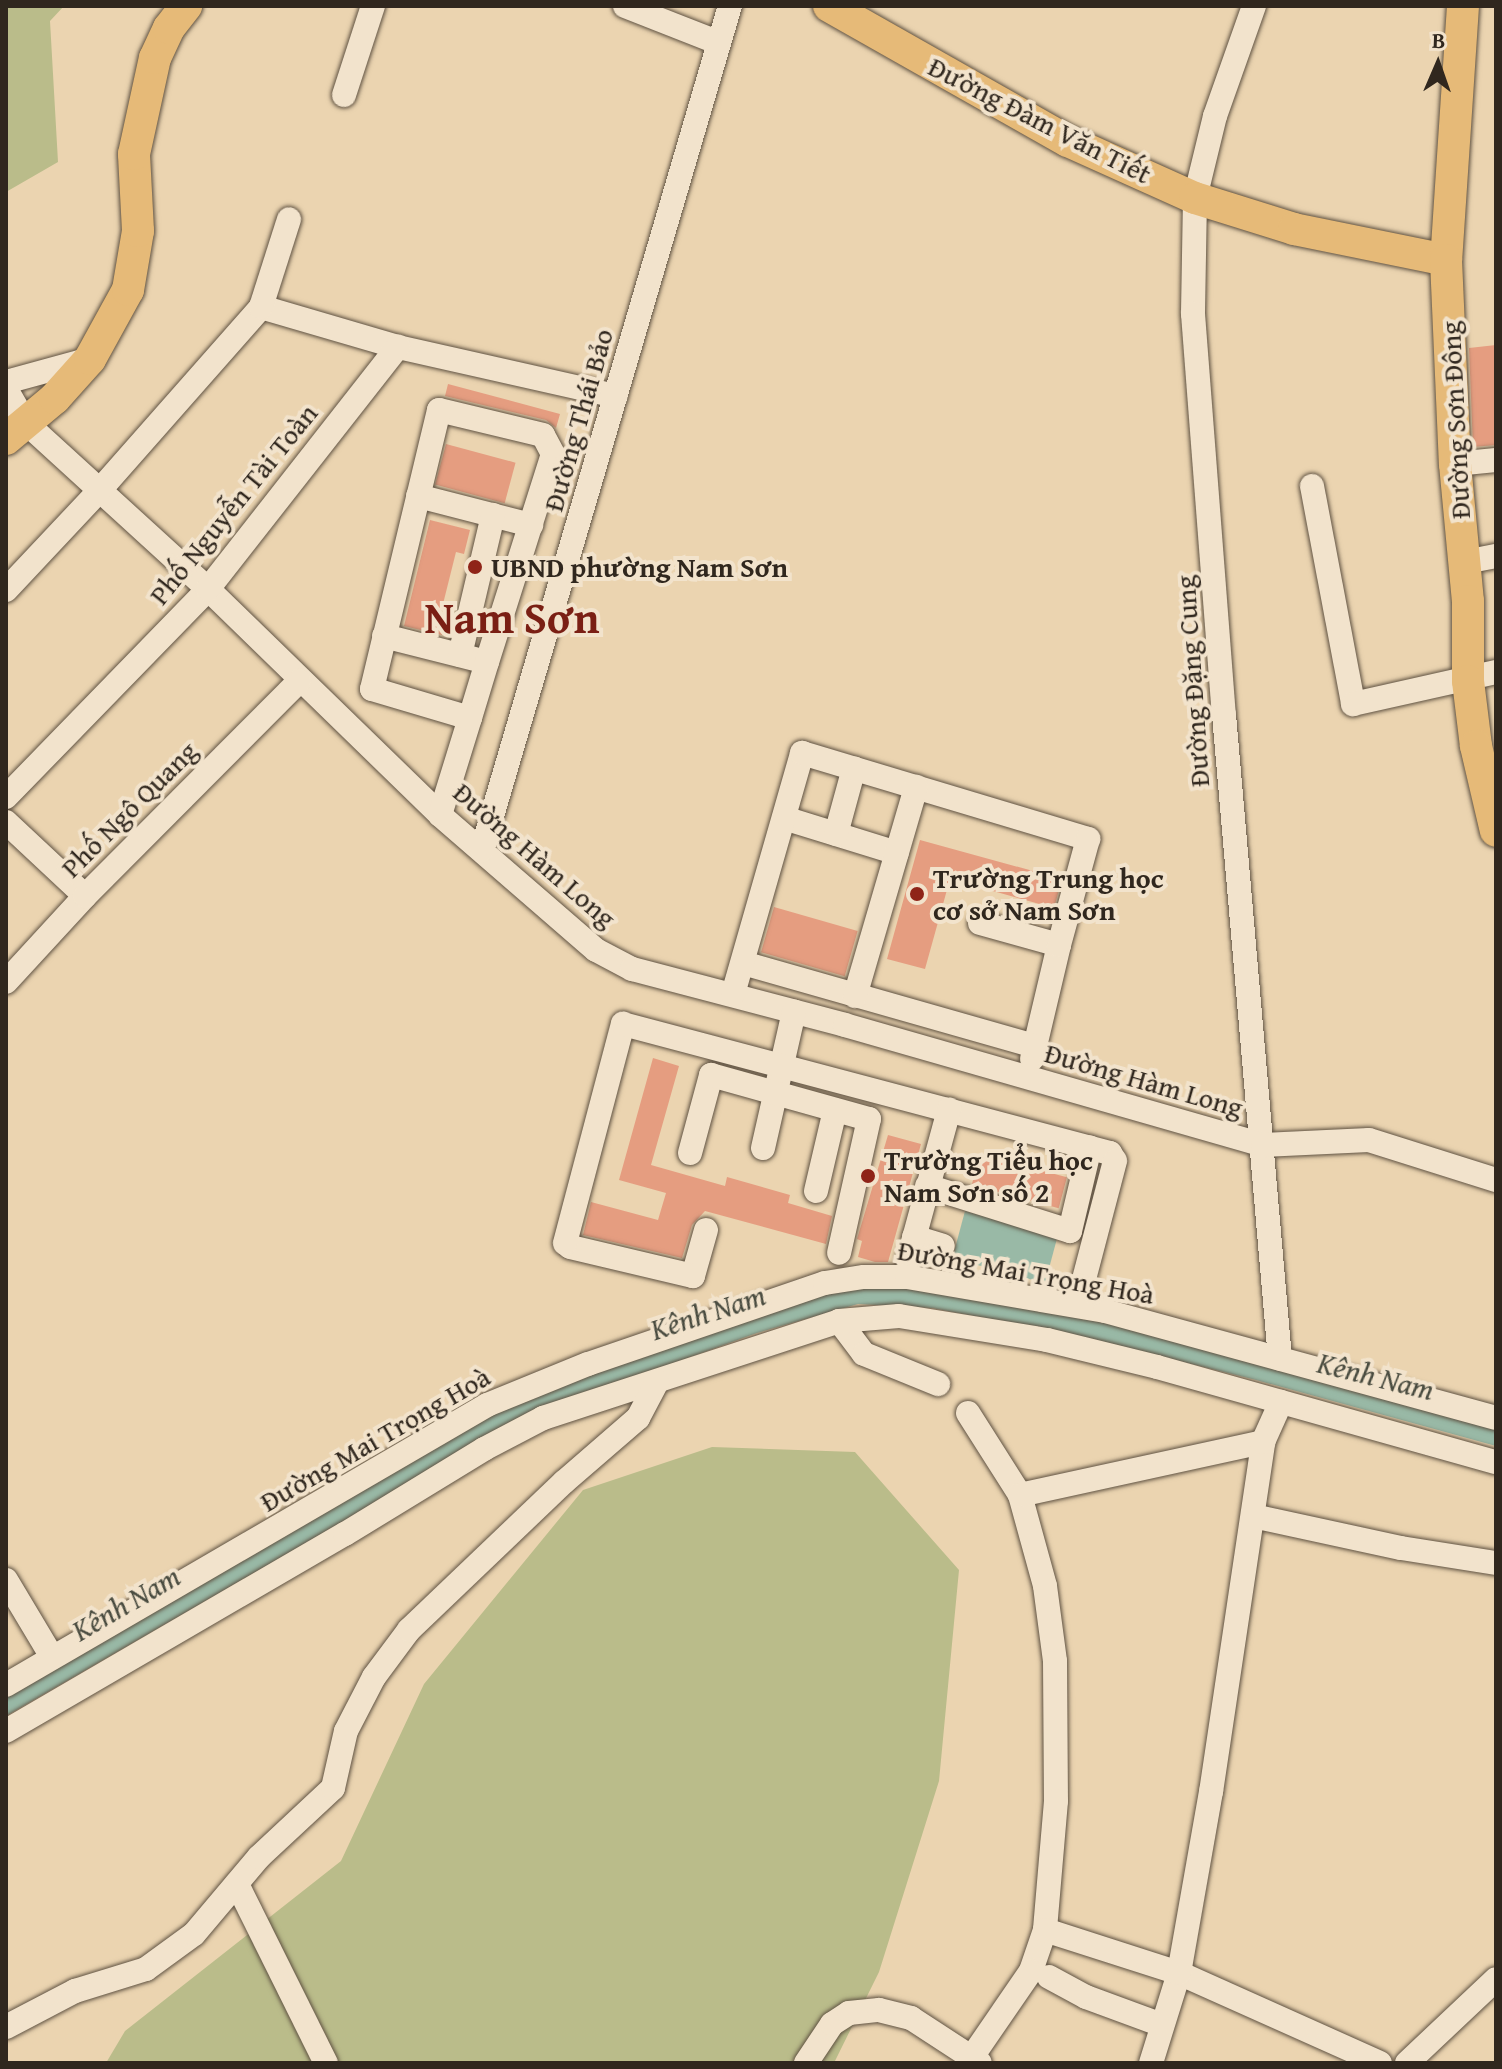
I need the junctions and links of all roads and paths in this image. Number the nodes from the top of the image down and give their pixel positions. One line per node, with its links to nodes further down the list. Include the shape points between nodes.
1 (186, 6): 15 (main road, via 155,58 137,141 138,231 128,290)
2 (373, 6): 9 (street)
3 (625, 6): 8 (street)
4 (730, 6): 8 (street, Đường Thái Bảo)
5 (829, 6): 10 (main road, Đường Đàm Văn Tiết, via 1068,141)
6 (1254, 6): 10 (street, Đường Đặng Cung, via 1215,116)
7 (1463, 6): 12 (main road, Đường Sơn Đông)
8 (717, 42): 18 (street, Đường Thái Bảo)
9 (344, 95)
10 (1195, 198): 12 (main road, Đường Đàm Văn Tiết, via 1294,229); 62 (street, Đường Đặng Cung, via 1195,359)
11 (289, 219): 13 (street)
12 (1446, 260): 21 (main road, Đường Sơn Đông)
13 (261, 307): 14 (street); 23 (street)
14 (398, 347): 18 (street); 29 (street, Phố Nguyễn Tài Toàn)
15 (90, 359): 16 (street); 19 (main road)
16 (6, 382)
17 (6, 389): 19 (street, Đường Hàm Long)
18 (616, 396): 46 (street, Đường Thái Bảo)
19 (16, 430): 23 (street, Đường Hàm Long)
20 (1496, 460): 21 (street)
21 (1455, 464): 28 (main road, Đường Sơn Đông)
22 (1312, 486): 34 (street, via 1353,704)
23 (99, 491): 29 (street, Đường Hàm Long); 30 (street)
24 (418, 496): 25 (street); 26 (street, via 439,410 543,435 553,454); 31 (street)
25 (493, 515): 26 (street); 32 (street)
26 (531, 525): 33 (street)
27 (1496, 556): 28 (street)
28 (1465, 562): 34 (main road, Đường Sơn Đông)
29 (208, 589): 35 (street, Đường Hàm Long); 40 (street, Phố Nguyễn Tài Toàn)
30 (6, 590)
31 (384, 636): 32 (street); 36 (street, via 372,689)
32 (460, 655): 33 (street)
33 (487, 662): 36 (street)
34 (1482, 676): 37 (main road, Đường Sơn Đông)
35 (299, 681): 41 (street, Đường Hàm Long); 48 (street, Phố Ngô Quang)
36 (470, 718): 41 (street)
37 (1485, 736): 44 (main road, Đường Sơn Đông)
38 (854, 768): 39 (street); 42 (street, via 802,753); 45 (street)
39 (916, 787): 47 (street); 50 (street, via 1088,839)
40 (6, 797)
41 (440, 815): 46 (street, Đường Hàm Long)
42 (784, 818): 45 (street); 51 (street)
43 (6, 822): 48 (street)
44 (1496, 831)
45 (836, 834): 47 (street)
46 (482, 850): 53 (street, Đường Hàm Long, via 596,950 632,969)
47 (897, 853): 54 (street)
48 (85, 896): 52 (street, Phố Ngô Quang)
49 (980, 923): 50 (street)
50 (1059, 945): 56 (street)
51 (743, 963): 53 (street); 54 (street)
52 (6, 982)
53 (733, 994): 55 (street, Đường Hàm Long)
54 (855, 996): 56 (street)
55 (794, 1011): 57 (street); 58 (street, Đường Hàm Long)
56 (1035, 1046): 58 (street)
57 (782, 1065): 59 (street); 61 (street); 69 (street, via 623,1024 565,1243 693,1276)
58 (1027, 1077): 62 (street, Đường Hàm Long)
59 (775, 1093): 60 (street); 64 (street); 65 (street, via 711,1075)
60 (835, 1110): 68 (street); 71 (street, via 869,1119)
61 (949, 1110): 63 (street); 67 (street)
62 (1263, 1145): 66 (street, Đường Hàm Long, via 1369,1140); 74 (street, Đường Đặng Cung)
63 (1090, 1147): 67 (street, via 1070,1231); 72 (street, via 1110,1153 1115,1161)
64 (763, 1148)
65 (690, 1153)
66 (1496, 1180)
67 (927, 1186): 70 (street, via 911,1248)
68 (816, 1191)
69 (706, 1230)
70 (943, 1246)
71 (839, 1253)
72 (1084, 1279)
73 (839, 1321): 75 (street); 76 (street, via 864,1354); 77 (street, via 899,1316 1047,1340)
74 (1280, 1359): 79 (street, Đường Mai Trọng Hoà); 86 (street, Đường Mai Trọng Hoà, via 1105,1311 920,1279 864,1277 810,1286 487,1405)
75 (657, 1382): 88 (street, via 516,1431); 89 (street, via 638,1418 409,1630 374,1677 346,1731 333,1788)
76 (938, 1384)
77 (1281, 1402): 80 (street); 81 (street)
78 (968, 1413): 82 (street)
79 (1496, 1418)
80 (1263, 1442): 82 (street); 83 (street)
81 (1496, 1462)
82 (1020, 1495): 90 (street, via 1045,1586 1055,1661 1056,1801)
83 (1253, 1516): 84 (street); 91 (street)
84 (1496, 1563)
85 (6, 1580): 86 (street)
86 (52, 1657): 87 (street, Đường Mai Trọng Hoà)
87 (6, 1685)
88 (6, 1731)
89 (237, 1884): 95 (street, via 194,1934 146,1969 75,1991); 97 (street)
90 (1045, 1930): 91 (street); 96 (street, via 1031,1971)
91 (1179, 1973): 94 (street); 100 (street)
92 (1049, 1977): 94 (street)
93 (1496, 1979): 101 (street)
94 (1162, 2025): 99 (street)
95 (6, 2027)
96 (976, 2060): 98 (street, via 911,2018 865,2010 832,2024)
97 (326, 2063)
98 (806, 2063)
99 (1151, 2063)
100 (1380, 2063)
101 (1407, 2063)

